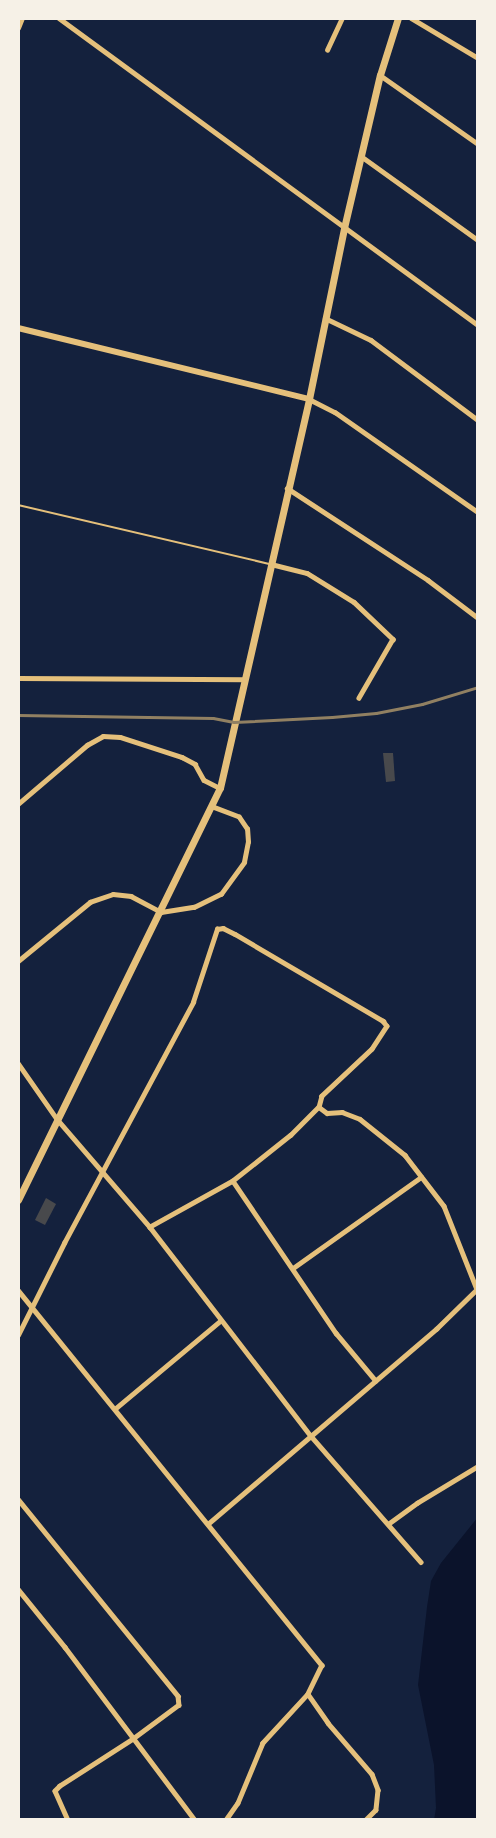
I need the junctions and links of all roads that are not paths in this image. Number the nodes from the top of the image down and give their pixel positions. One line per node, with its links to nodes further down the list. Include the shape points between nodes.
1 (21, 18): 6 (street)
2 (59, 18): 12 (street)
3 (342, 18): 7 (street)
4 (398, 18): 9 (main road)
5 (411, 18): 8 (street)
6 (18, 28)
7 (327, 50)
8 (478, 58)
9 (380, 75): 10 (street); 11 (main road)
10 (478, 144)
11 (361, 156): 12 (main road); 13 (street)
12 (344, 228): 14 (main road); 15 (street)
13 (478, 240)
14 (325, 318): 17 (main road); 18 (street, via 371,340)
15 (478, 325)
16 (18, 328): 17 (street)
17 (309, 399): 19 (main road); 21 (street, via 335,412)
18 (478, 420)
19 (287, 488): 22 (main road); 23 (street, via 428,580)
20 (18, 505): 22 (lane)
21 (478, 512)
22 (270, 564): 25 (main road); 26 (street, via 307,573 354,602 393,639)
23 (478, 618)
24 (18, 678): 25 (street)
25 (244, 679): 27 (main road)
26 (359, 698)
27 (220, 788): 28 (street, via 204,780 195,764 182,757 120,737 103,736); 29 (main road)
28 (18, 804)
29 (213, 807): 30 (main road); 30 (street, via 239,817 247,829 244,862 221,894 194,907)
30 (161, 912): 31 (street, via 131,896 113,894 90,902); 34 (main road)
31 (18, 961)
32 (18, 1064): 34 (street)
33 (319, 1107): 35 (street, via 322,1096 372,1048 387,1026 235,934 217,929 193,1002); 36 (street, via 327,1113 342,1112 360,1119 405,1155); 37 (street)
34 (57, 1119): 35 (street); 38 (main road)
35 (103, 1174): 39 (street); 43 (street)
36 (422, 1177): 40 (street); 42 (street, via 444,1206)
37 (233, 1181): 39 (street); 40 (street)
38 (18, 1200)
39 (150, 1227): 44 (street)
40 (293, 1268): 46 (street, via 336,1333)
41 (18, 1290): 43 (street)
42 (477, 1291): 46 (street)
43 (32, 1307): 45 (street); 47 (street)
44 (220, 1321): 47 (street); 48 (street)
45 (18, 1335)
46 (376, 1381): 48 (street)
47 (116, 1408): 51 (street)
48 (311, 1436): 51 (street); 52 (street)
49 (478, 1466): 52 (street)
50 (18, 1499): 56 (street, via 178,1696 179,1705)
51 (209, 1523): 55 (street, via 322,1665)
52 (388, 1524): 53 (street)
53 (421, 1562)
54 (18, 1589): 56 (street)
55 (308, 1694): 59 (street, via 263,1743 238,1803); 60 (street, via 372,1774 378,1790 376,1810)
56 (133, 1739): 57 (street, via 55,1791); 58 (street)
57 (68, 1820)
58 (195, 1820)
59 (226, 1820)
60 (366, 1820)

